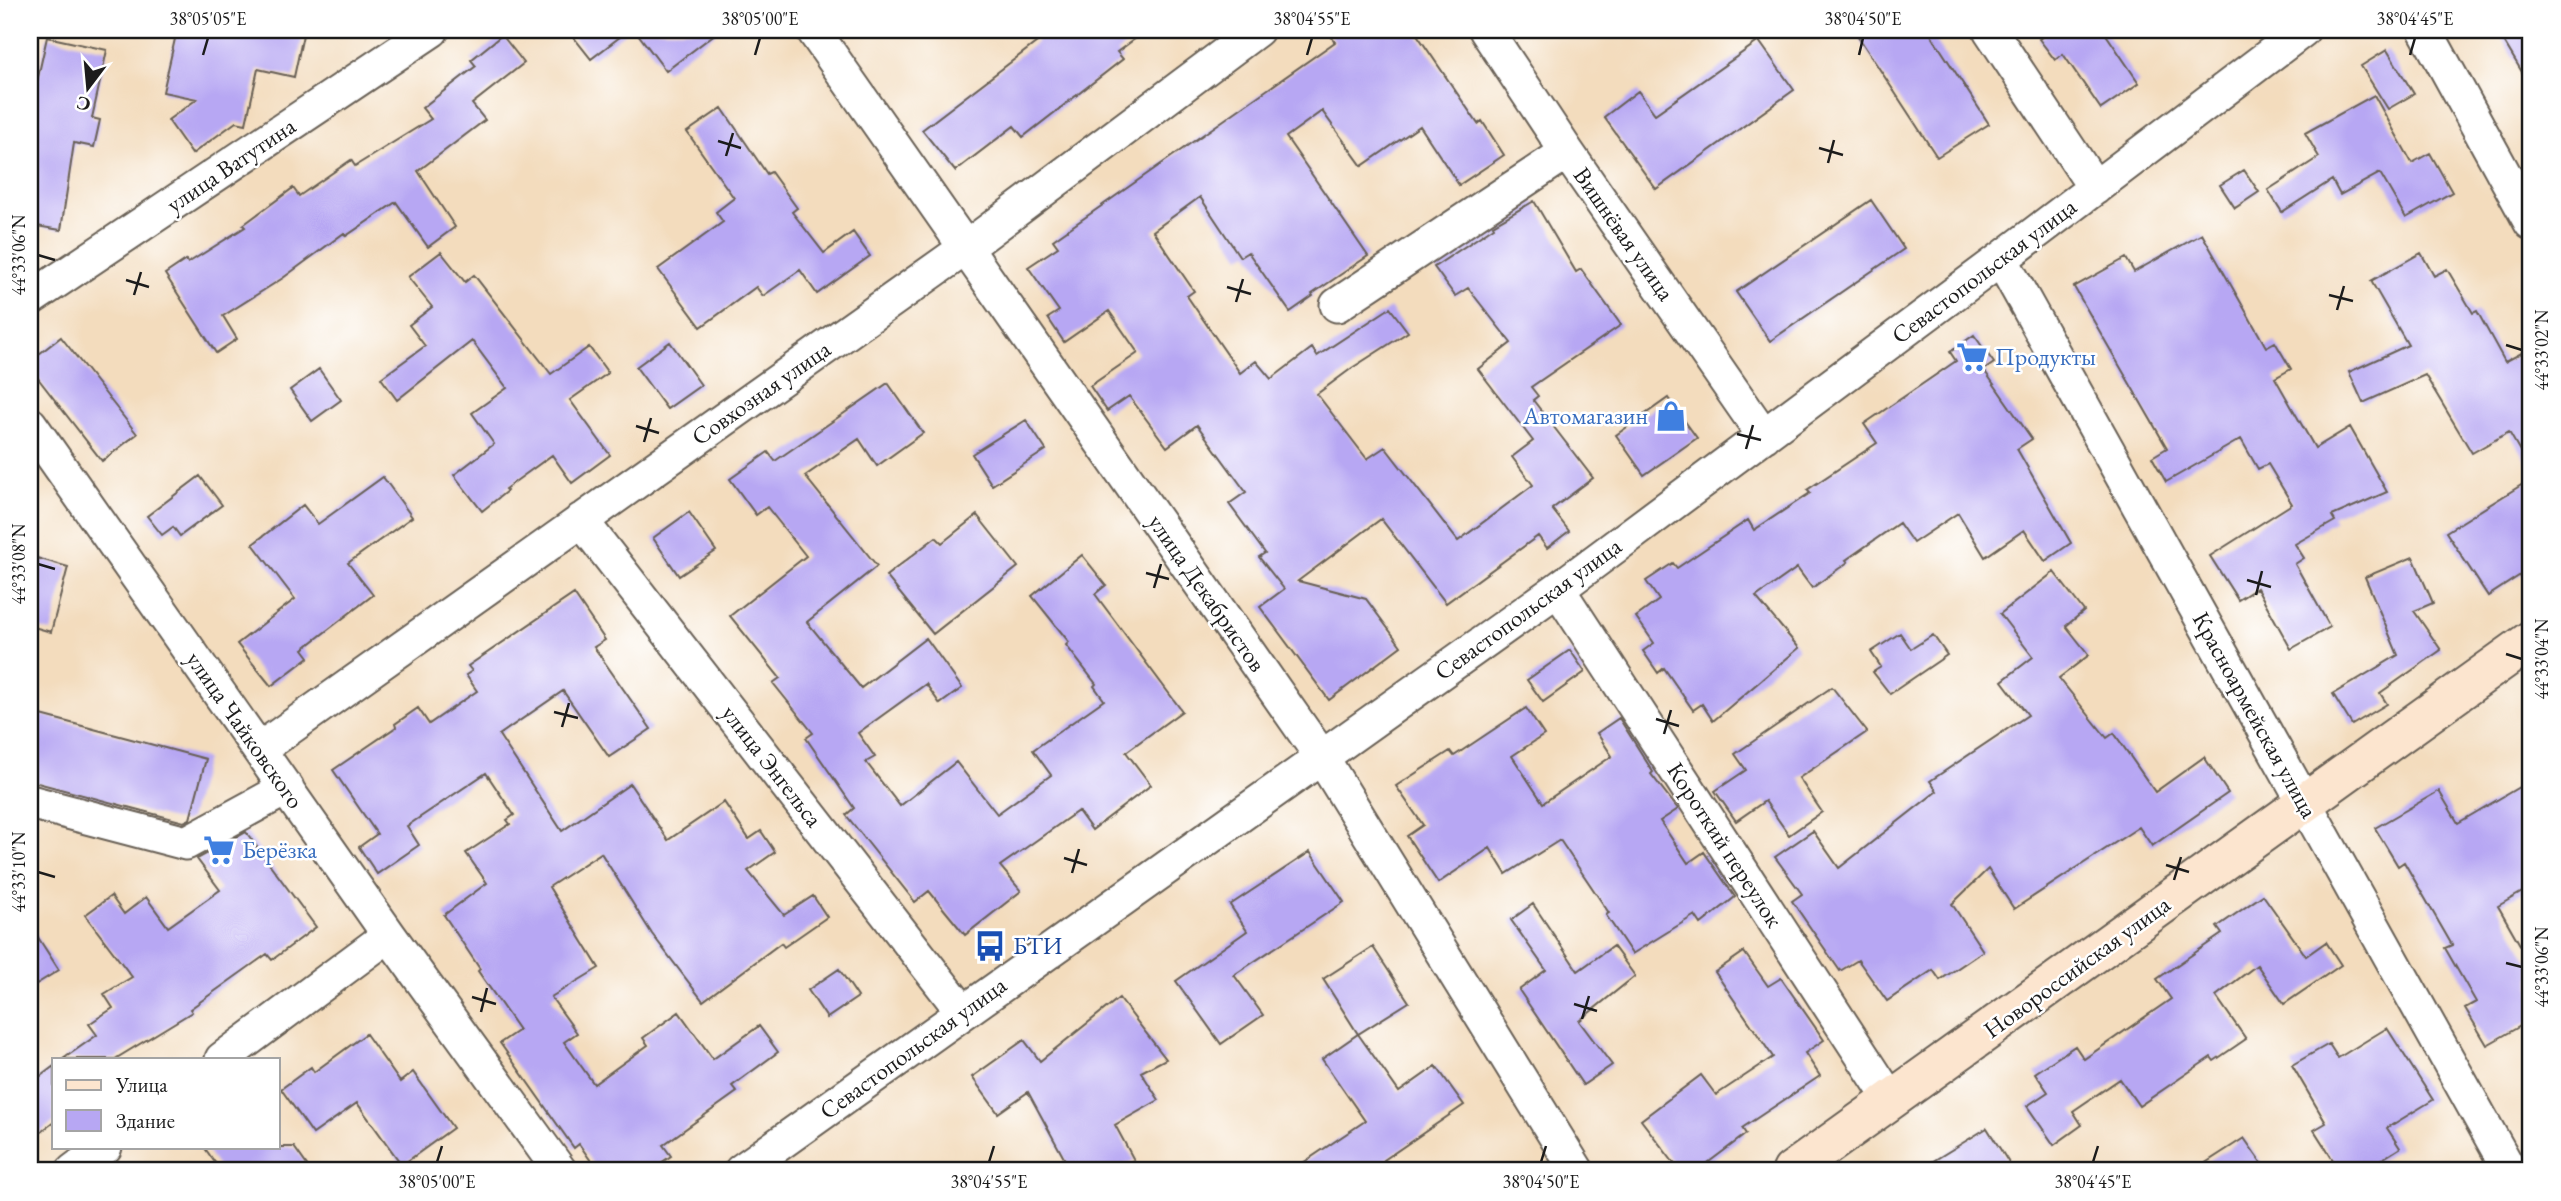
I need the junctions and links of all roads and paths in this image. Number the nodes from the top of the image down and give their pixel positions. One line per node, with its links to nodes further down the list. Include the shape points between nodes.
1 (432, 30): 13 (street, улица Ватутина)
2 (813, 30): 11 (street, улица Декабристов)
3 (1257, 30): 11 (street, Совхозная улица)
4 (1486, 30): 8 (street, Вишнёвая улица)
5 (1990, 30): 9 (street)
6 (2303, 30): 9 (street, Севастопольская улица)
7 (2425, 30): 10 (street)
8 (1567, 152): 14 (street); 16 (street, Вишнёвая улица)
9 (2095, 188): 12 (street, Севастопольская улица)
10 (2531, 223)
11 (967, 247): 17 (street, Совхозная улица); 21 (street, улица Декабристов)
12 (2001, 260): 16 (street, Севастопольская улица); 24 (street, Красноармейская улица)
13 (30, 299)
14 (1337, 305)
15 (30, 424): 20 (street, улица Чайковского)
16 (1764, 436): 18 (street, Севастопольская улица)
17 (581, 520): 20 (street, Совхозная улица); 26 (street, улица Энгельса)
18 (1558, 589): 21 (street, Севастопольская улица); 28 (street, Короткий переулок)
19 (2531, 640): 24 (street, Новороссийская улица)
20 (260, 749): 22 (street, улица Чайковского)
21 (1321, 757): 26 (street, Севастопольская улица); 33 (street, улица Декабристов)
22 (287, 788): 23 (street, via 186,843); 25 (street, улица Чайковского)
23 (30, 802)
24 (2303, 802): 28 (street, Новороссийская улица); 35 (street, Красноармейская улица)
25 (388, 935): 27 (street); 31 (street, улица Чайковского)
26 (963, 1012): 32 (street, Севастопольская улица)
27 (223, 1058)
28 (1891, 1100): 34 (street, Новороссийская улица)
29 (105, 1148): 30 (street)
30 (73, 1171)
31 (560, 1171)
32 (741, 1171)
33 (1577, 1171)
34 (1792, 1171)
35 (2510, 1171)

